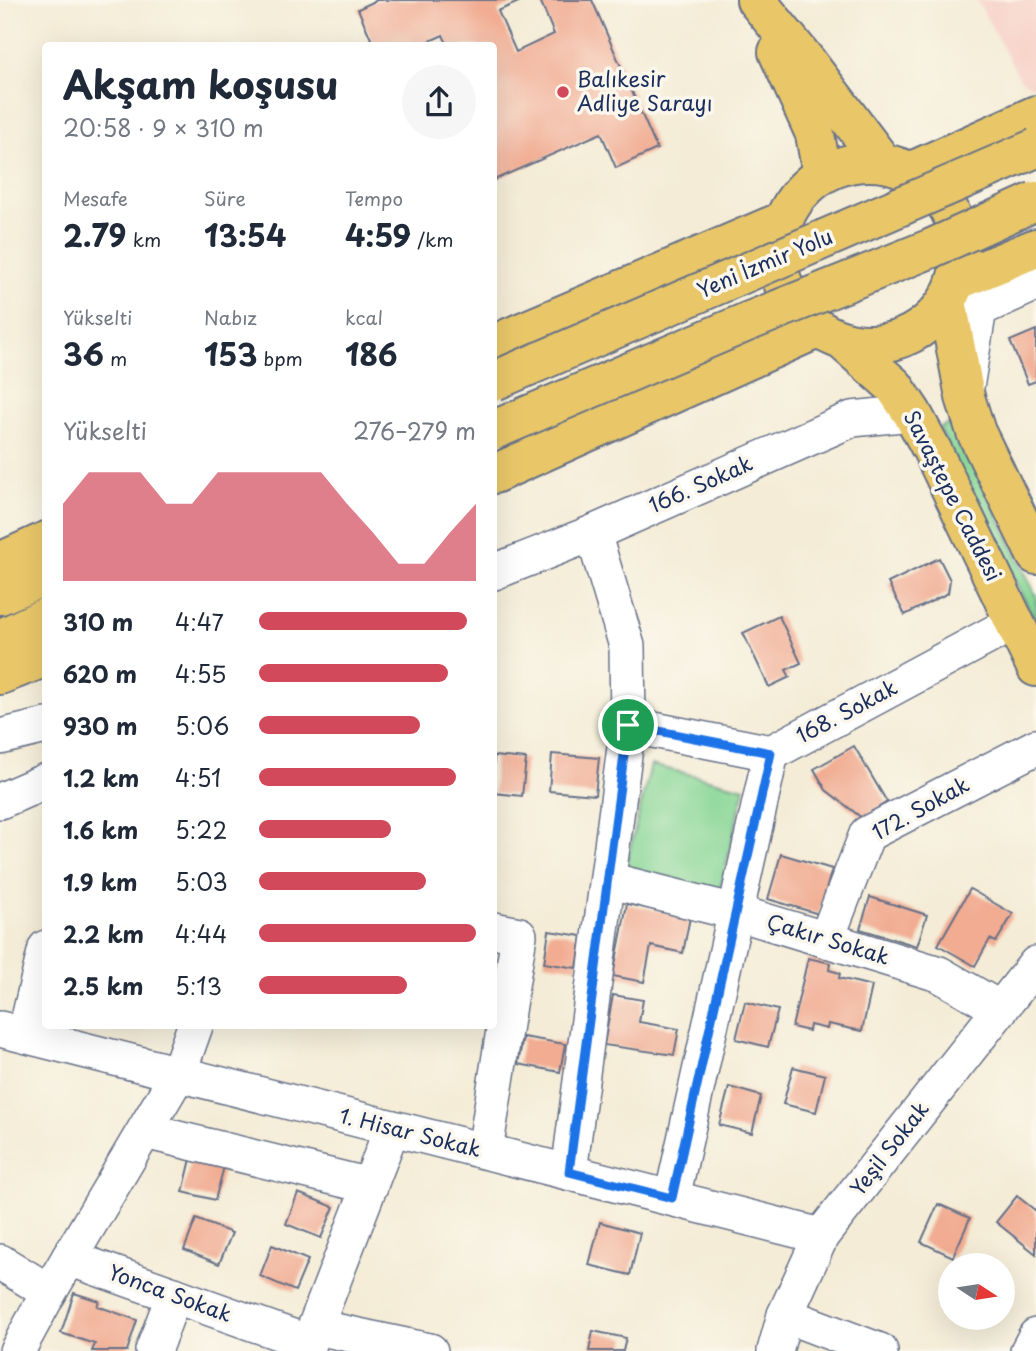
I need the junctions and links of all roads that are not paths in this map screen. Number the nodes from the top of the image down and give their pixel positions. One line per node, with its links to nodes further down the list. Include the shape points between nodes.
1 (754, 0): 4 (main road); 5 (main road, via 815,134)
2 (1036, 115): 4 (main road)
3 (1036, 148): 13 (main road, Yeni İzmir Yolu, bridge)
4 (897, 166): 5 (main road, via 851,163); 10 (main road, via 936,190 954,215 961,244)
5 (822, 174): 7 (main road, via 799,194)
6 (1036, 201): 16 (main road, bridge)
7 (783, 221): 11 (main road, via 778,251 782,282 796,309); 12 (main road, Yeni İzmir Yolu)
8 (1036, 248): 10 (main road)
9 (1036, 283): 14 (street, via 979,309)
10 (952, 291): 11 (main road, via 928,324 902,339 873,345); 14 (main road)
11 (830, 335): 15 (main road, Savaştepe Caddesi, via 894,386); 17 (main road)
12 (497, 343)
13 (497, 379)
14 (965, 397): 20 (main road, via 976,432)
15 (912, 413): 18 (street, 166. Sokak, via 852,419); 24 (main road, Savaştepe Caddesi)
16 (497, 429)
17 (497, 473)
18 (593, 533): 21 (street, 166. Sokak); 28 (street, via 627,646)
19 (42, 545): 23 (main road)
20 (1036, 555)
21 (497, 571)
22 (42, 576): 23 (main road)
23 (3, 583)
24 (1015, 622): 26 (main road, Savaştepe Caddesi); 32 (street, 168. Sokak)
25 (42, 659): 27 (main road)
26 (1036, 667)
27 (0, 675)
28 (628, 725): 32 (street, 168. Sokak); 35 (street)
29 (42, 727): 30 (street)
30 (0, 737)
31 (1036, 747): 38 (street, 172. Sokak, via 867,834)
32 (771, 753): 36 (street)
33 (42, 783): 34 (street)
34 (0, 801)
35 (607, 880): 36 (street, Çakır Sokak); 48 (street)
36 (735, 912): 38 (street, Çakır Sokak); 50 (street)
37 (497, 931): 47 (street, via 519,935)
38 (826, 940): 41 (street, Çakır Sokak, via 939,974)
39 (42, 958): 43 (street)
40 (1036, 964): 41 (street, Yeşil Sokak)
41 (1000, 1009): 51 (street, Yeşil Sokak)
42 (194, 1029): 44 (street)
43 (12, 1032): 44 (street, 1. Hisar Sokak)
44 (178, 1074): 45 (street, 1. Hisar Sokak); 46 (street)
45 (392, 1128): 47 (street, 1. Hisar Sokak); 49 (street)
46 (145, 1131): 49 (street); 52 (street)
47 (485, 1151): 48 (street, 1. Hisar Sokak)
48 (569, 1172): 50 (street, 1. Hisar Sokak)
49 (370, 1186): 58 (street)
50 (672, 1198): 51 (street, 1. Hisar Sokak)
51 (821, 1236): 56 (street, Yeşil Sokak)
52 (69, 1258): 54 (street); 55 (street, Yonca Sokak)
53 (0, 1262): 54 (street)
54 (49, 1292): 59 (street)
55 (174, 1295): 58 (street, Yonca Sokak); 60 (street)
56 (785, 1315): 62 (street, Yeşil Sokak); 63 (street)
57 (1036, 1336): 64 (street)
58 (311, 1340): 61 (street, Yonca Sokak)
59 (17, 1351)
60 (153, 1351)
61 (430, 1351)
62 (775, 1351)
63 (880, 1351)
64 (1028, 1351)

